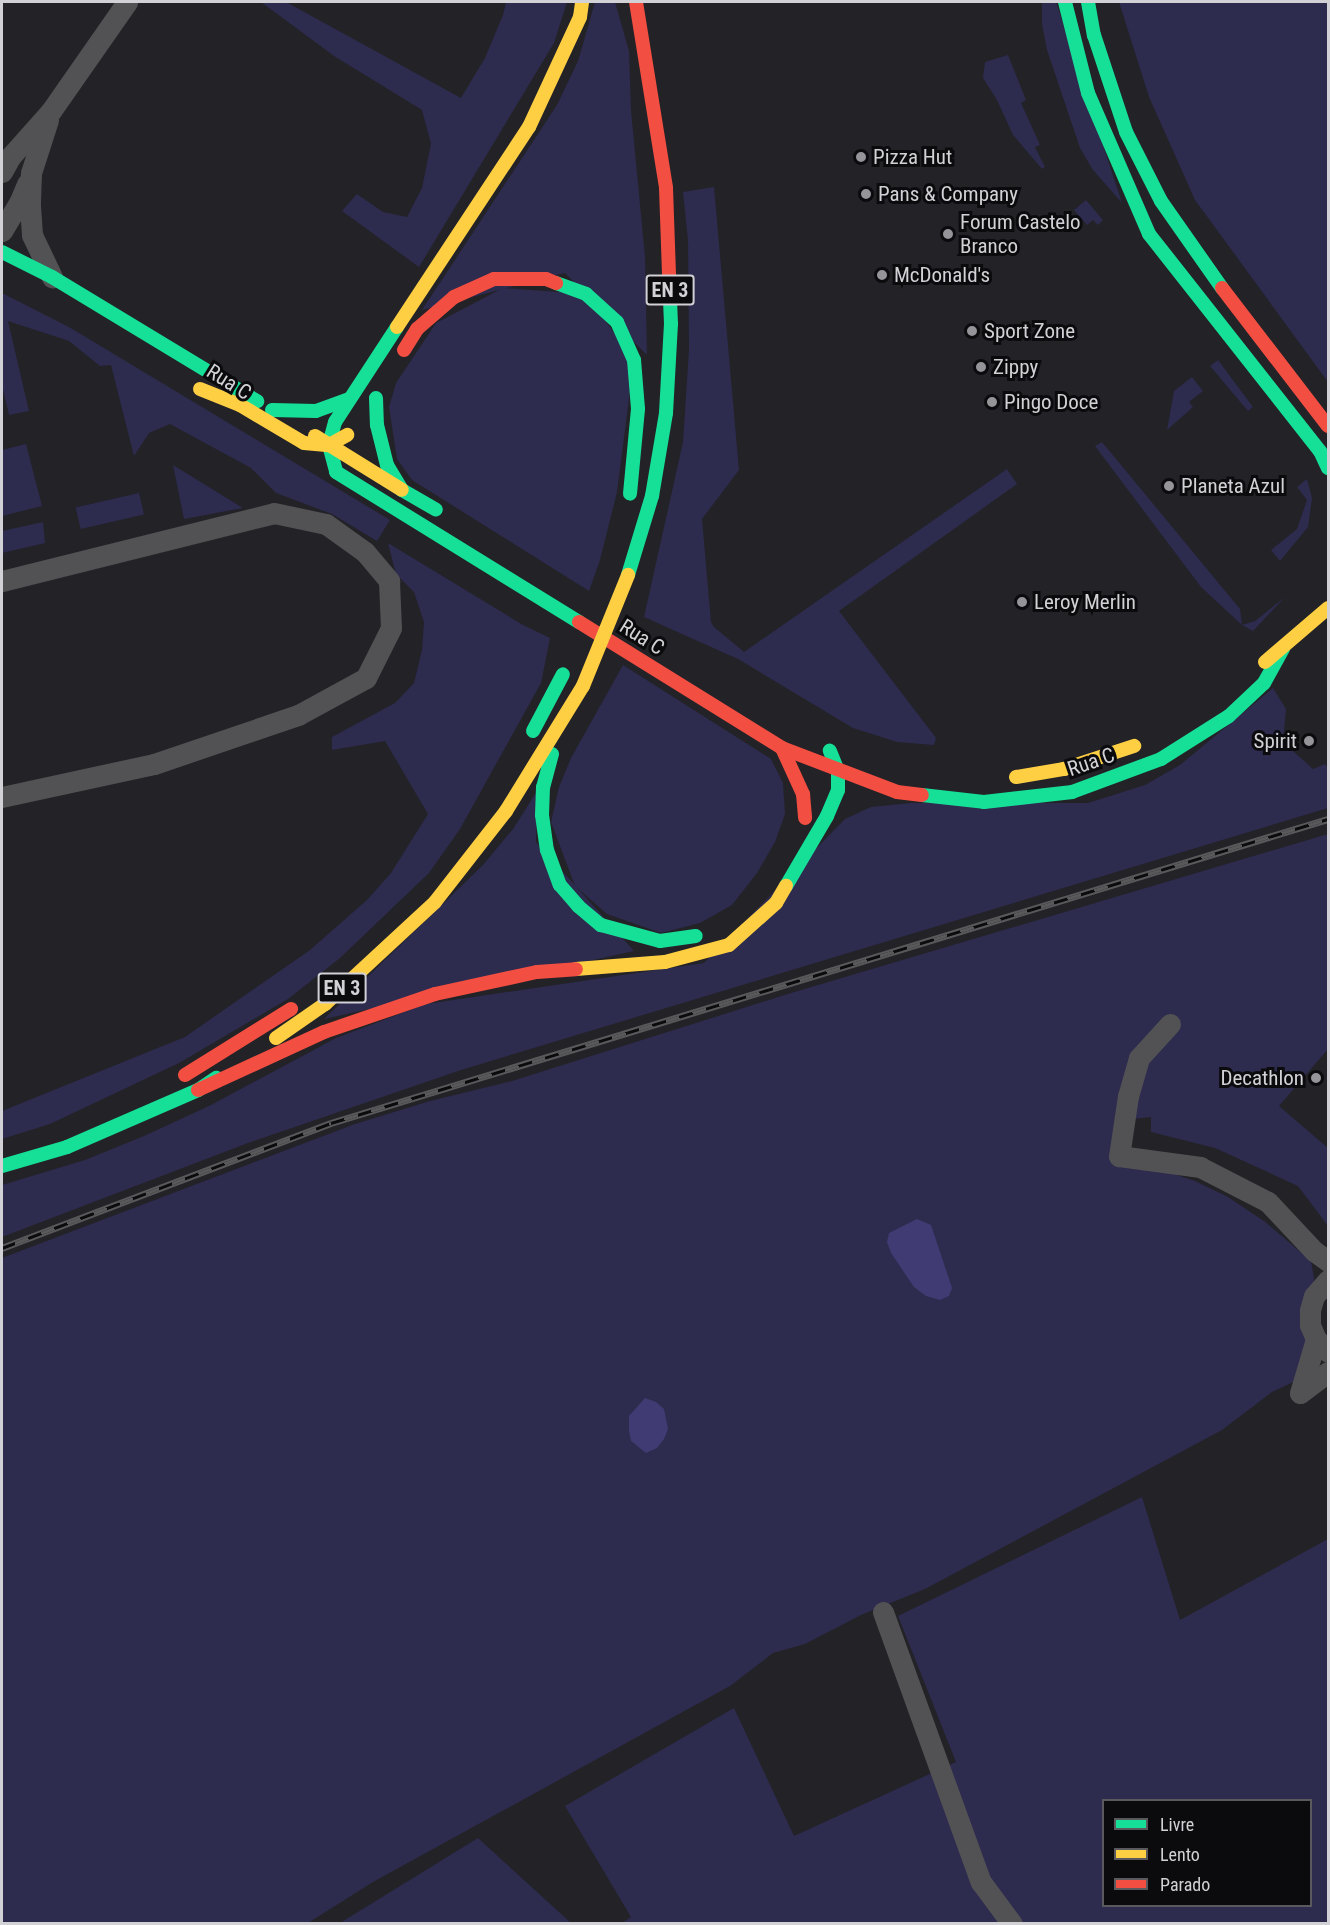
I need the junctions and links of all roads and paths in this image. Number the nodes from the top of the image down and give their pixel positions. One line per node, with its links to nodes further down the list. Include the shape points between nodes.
1 (127, 2): 7 (street)
2 (582, 2): 16 (main road, via 580,17 529,127)
3 (636, 2): 32 (main road, EN 3, bridge, via 666,188 671,324 666,413 652,496 628,575 583,686)
4 (1065, 2): 20 (main road, via 1088,93 1149,234 1320,451)
5 (1088, 2): 18 (main road, via 1094,35 1126,132 1161,201 1196,255)
6 (635, 86): 14 (main road, EN 3, via 654,189 659,328)
7 (51, 111): 8 (street, via 11,156); 9 (street)
8 (2, 172)
9 (31, 173): 10 (street); 12 (street, via 32,234)
10 (2, 231)
11 (2, 252): 12 (main road, Rua C)
12 (52, 277): 17 (main road, Rua C)
13 (399, 358): 15 (main road, via 417,329 454,297 494,279 546,279 586,294 617,322 634,360 638,409 628,500)
14 (654, 372)
15 (651, 395)
16 (349, 399): 17 (main road, via 316,411); 19 (main road, via 335,422)
17 (272, 410): 19 (main road, Rua C)
18 (1329, 426)
19 (329, 444): 21 (main road); 21 (main road, Rua C, via 304,442 240,405 195,386); 22 (main road, Rua C); 22 (main road, via 352,431 379,393 380,442 387,465)
20 (1329, 468)
21 (336, 472): 35 (main road, Rua C)
22 (402, 490): 23 (main road, Rua C)
23 (450, 519)
24 (2, 581): 41 (street, via 274,513 327,524 365,552 390,581 391,628 366,678 298,715 154,764)
25 (1326, 593): 26 (main road, Rua C)
26 (1325, 611): 29 (main road, Rua C)
27 (626, 627): 28 (main road, Rua C, via 593,610)
28 (576, 642)
29 (1283, 649): 30 (main road, Rua C); 40 (main road, Rua C, via 1264,683 1229,716 1161,759 1072,792 984,801)
30 (1257, 668)
31 (565, 669): 34 (main road)
32 (565, 717): 46 (main road, via 545,773 542,796 547,850 560,885 601,925 618,931 660,941 687,939); 49 (main road, EN 3, via 506,811 435,902 325,1004)
33 (1152, 739): 38 (main road, Rua C, via 1064,769)
34 (525, 746)
35 (782, 748): 37 (main road, Rua C); 37 (main road, via 803,794 802,823 819,788)
36 (849, 753): 37 (main road, via 823,743)
37 (838, 771): 39 (main road, via 872,771 913,782); 40 (main road, Rua C); 45 (main road, via 838,790)
38 (1001, 779)
39 (935, 782)
40 (897, 792): 42 (main road)
41 (2, 797)
42 (869, 797)
43 (492, 807): 48 (main road, EN 3, via 423,894 315,994 196,1071)
44 (843, 808): 45 (main road)
45 (827, 816): 49 (main road, via 776,903 729,945 665,962 537,972 435,994 324,1032)
46 (706, 932)
47 (1170, 1024): 51 (street, via 1139,1058 1128,1096 1119,1156 1200,1167 1268,1202)
48 (175, 1080)
49 (198, 1090): 50 (main road, EN 3, via 67,1147)
50 (2, 1166)
51 (1321, 1256): 53 (street)
52 (1329, 1280): 53 (street)
53 (1314, 1296): 54 (street, via 1310,1325)
54 (1322, 1346): 55 (street, via 1300,1393)
55 (1329, 1372)
56 (883, 1612): 57 (street, via 981,1882)
57 (1012, 1923)

